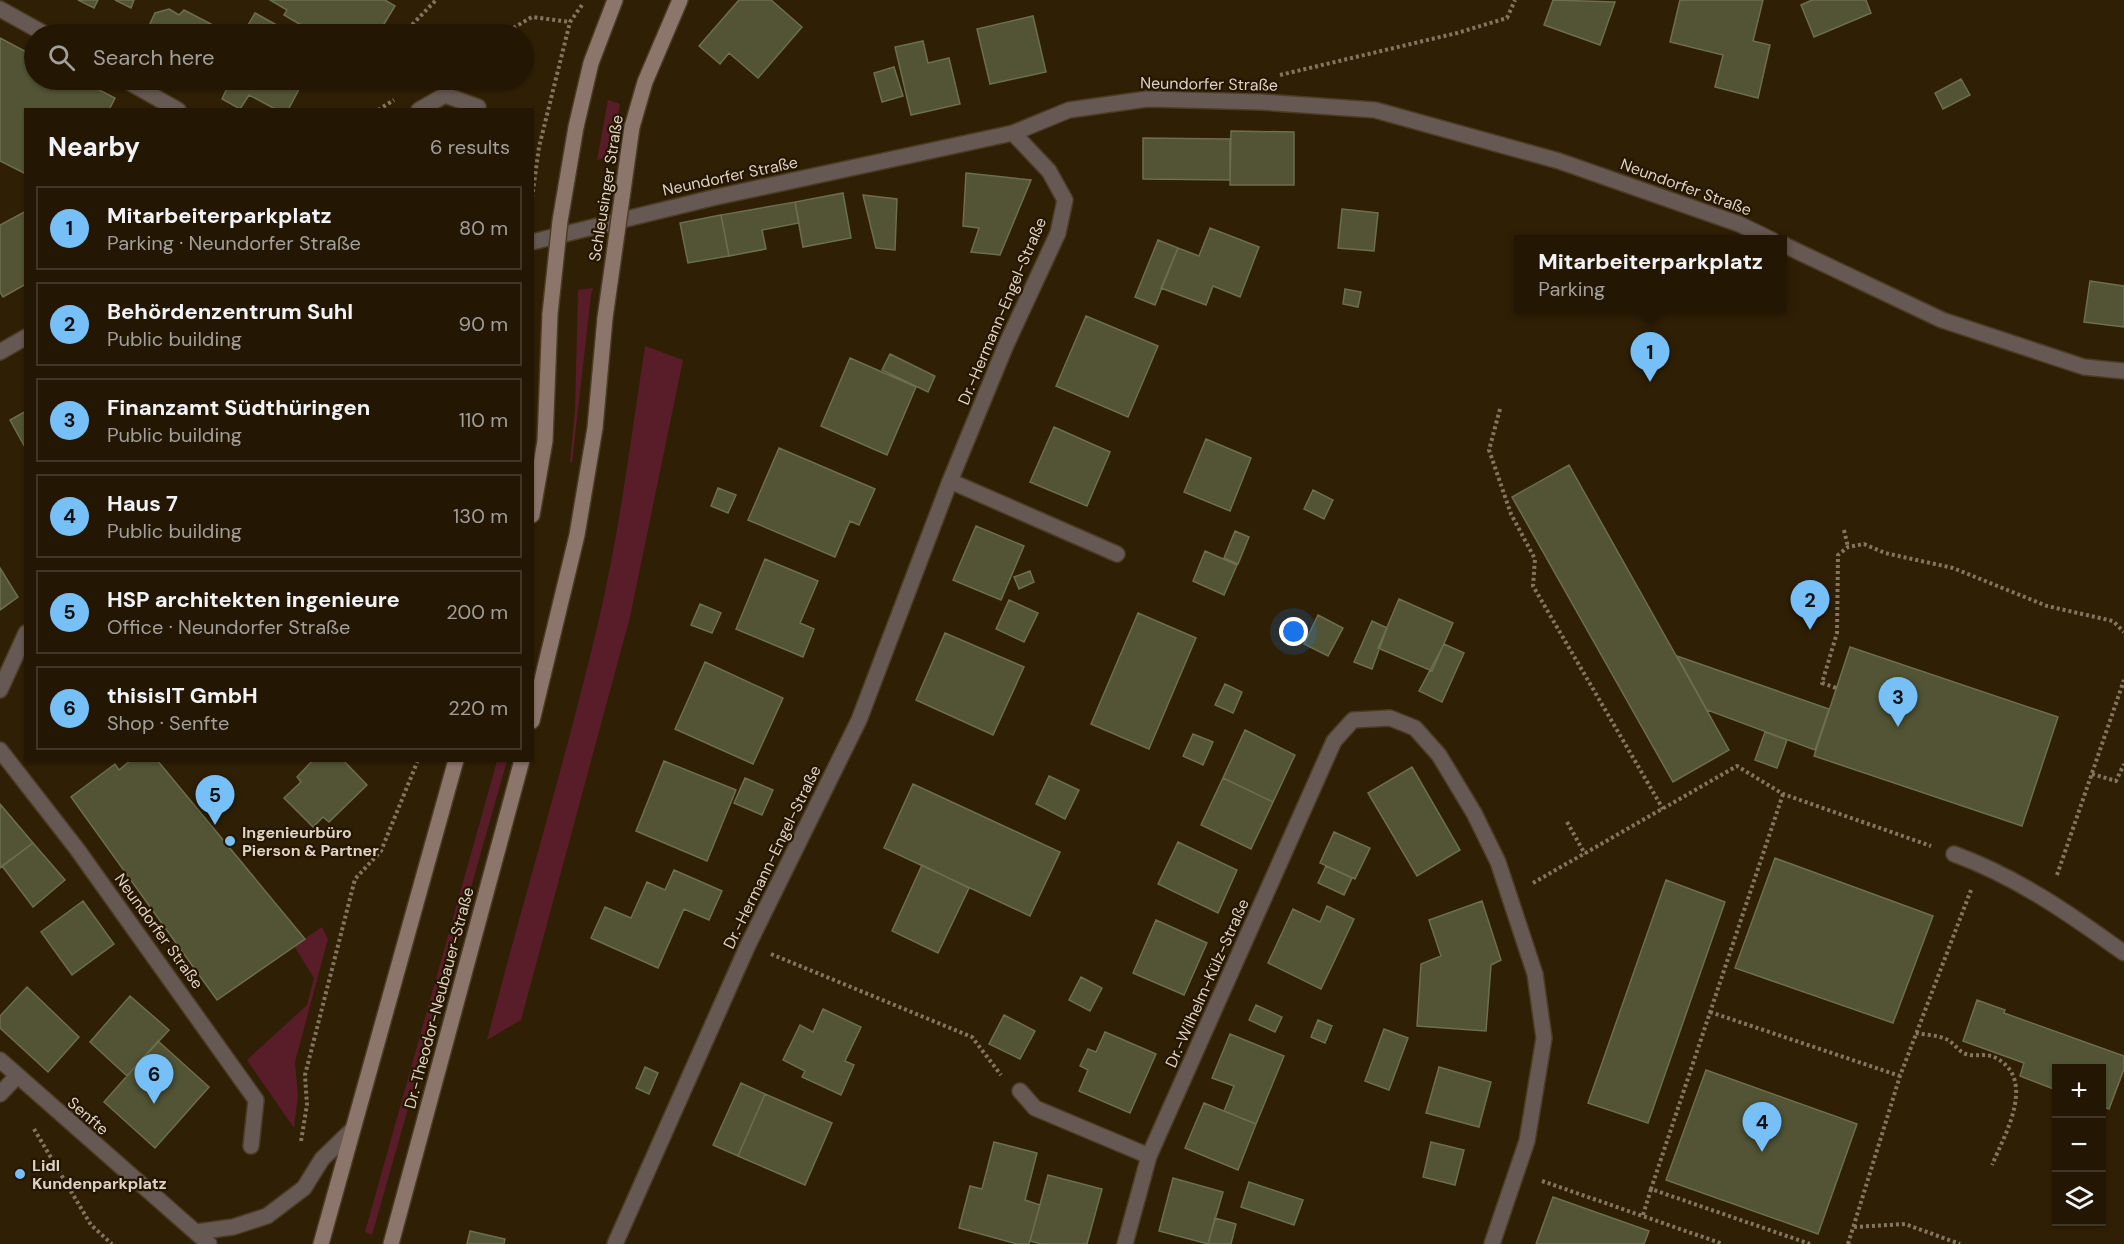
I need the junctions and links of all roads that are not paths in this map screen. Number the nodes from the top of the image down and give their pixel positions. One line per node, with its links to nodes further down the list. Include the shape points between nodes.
1 (615, 0): 17 (main road, bridge, via 591,63 560,221 550,314 545,441)
2 (680, 0): 21 (main road, Schleusinger Straße, bridge, via 645,82 632,127 605,318 595,428 577,535)
3 (0, 9): 4 (street)
4 (27, 24)
5 (143, 90): 7 (street)
6 (478, 107): 8 (street, via 445,95)
7 (174, 108)
8 (422, 108)
9 (1013, 133): 10 (street, Neundorfer Straße, via 1069,110 1147,99 1375,110 1559,161); 11 (street, Neundorfer Straße, via 711,198); 16 (street, Dr.-Hermann-Engel-Straße, via 1049,171 1065,200 1058,233)
10 (1762, 235)
11 (534, 242)
12 (1787, 246): 15 (street, via 1942,320 2084,367)
13 (24, 338): 14 (street)
14 (0, 352)
15 (2124, 371)
16 (950, 481): 18 (street); 38 (street, Dr.-Hermann-Engel-Straße, via 860,720 748,945)
17 (534, 504)
18 (1117, 554)
19 (24, 637): 20 (street)
20 (0, 690)
21 (534, 713)
22 (0, 750): 32 (street, Neundorfer Straße, via 77,849 256,1100)
23 (455, 762): 31 (main road)
24 (521, 762): 37 (main road, Dr.-Theodor-Neubauer-Straße)
25 (1954, 854): 26 (street, via 2049,900)
26 (2124, 953)
27 (0, 1060): 28 (street, Senfte)
28 (16, 1076): 30 (street); 34 (street, Senfte)
29 (1020, 1091): 33 (street, via 1035,1108)
30 (1, 1093)
31 (351, 1131): 34 (street, via 322,1159 304,1188 267,1216 233,1227); 36 (main road)
32 (251, 1146)
33 (1149, 1156): 39 (street, Dr.-Wilhelm-Külz-Straße); 40 (street, Dr.-Wilhelm-Külz-Straße, via 1334,741 1353,720 1390,718 1415,728 1439,755 1474,813 1511,896 1535,974 1544,1038 1527,1141)
34 (196, 1232): 35 (street, Senfte)
35 (209, 1244)
36 (321, 1244)
37 (391, 1244)
38 (615, 1244)
39 (1125, 1244)
40 (1492, 1244)

